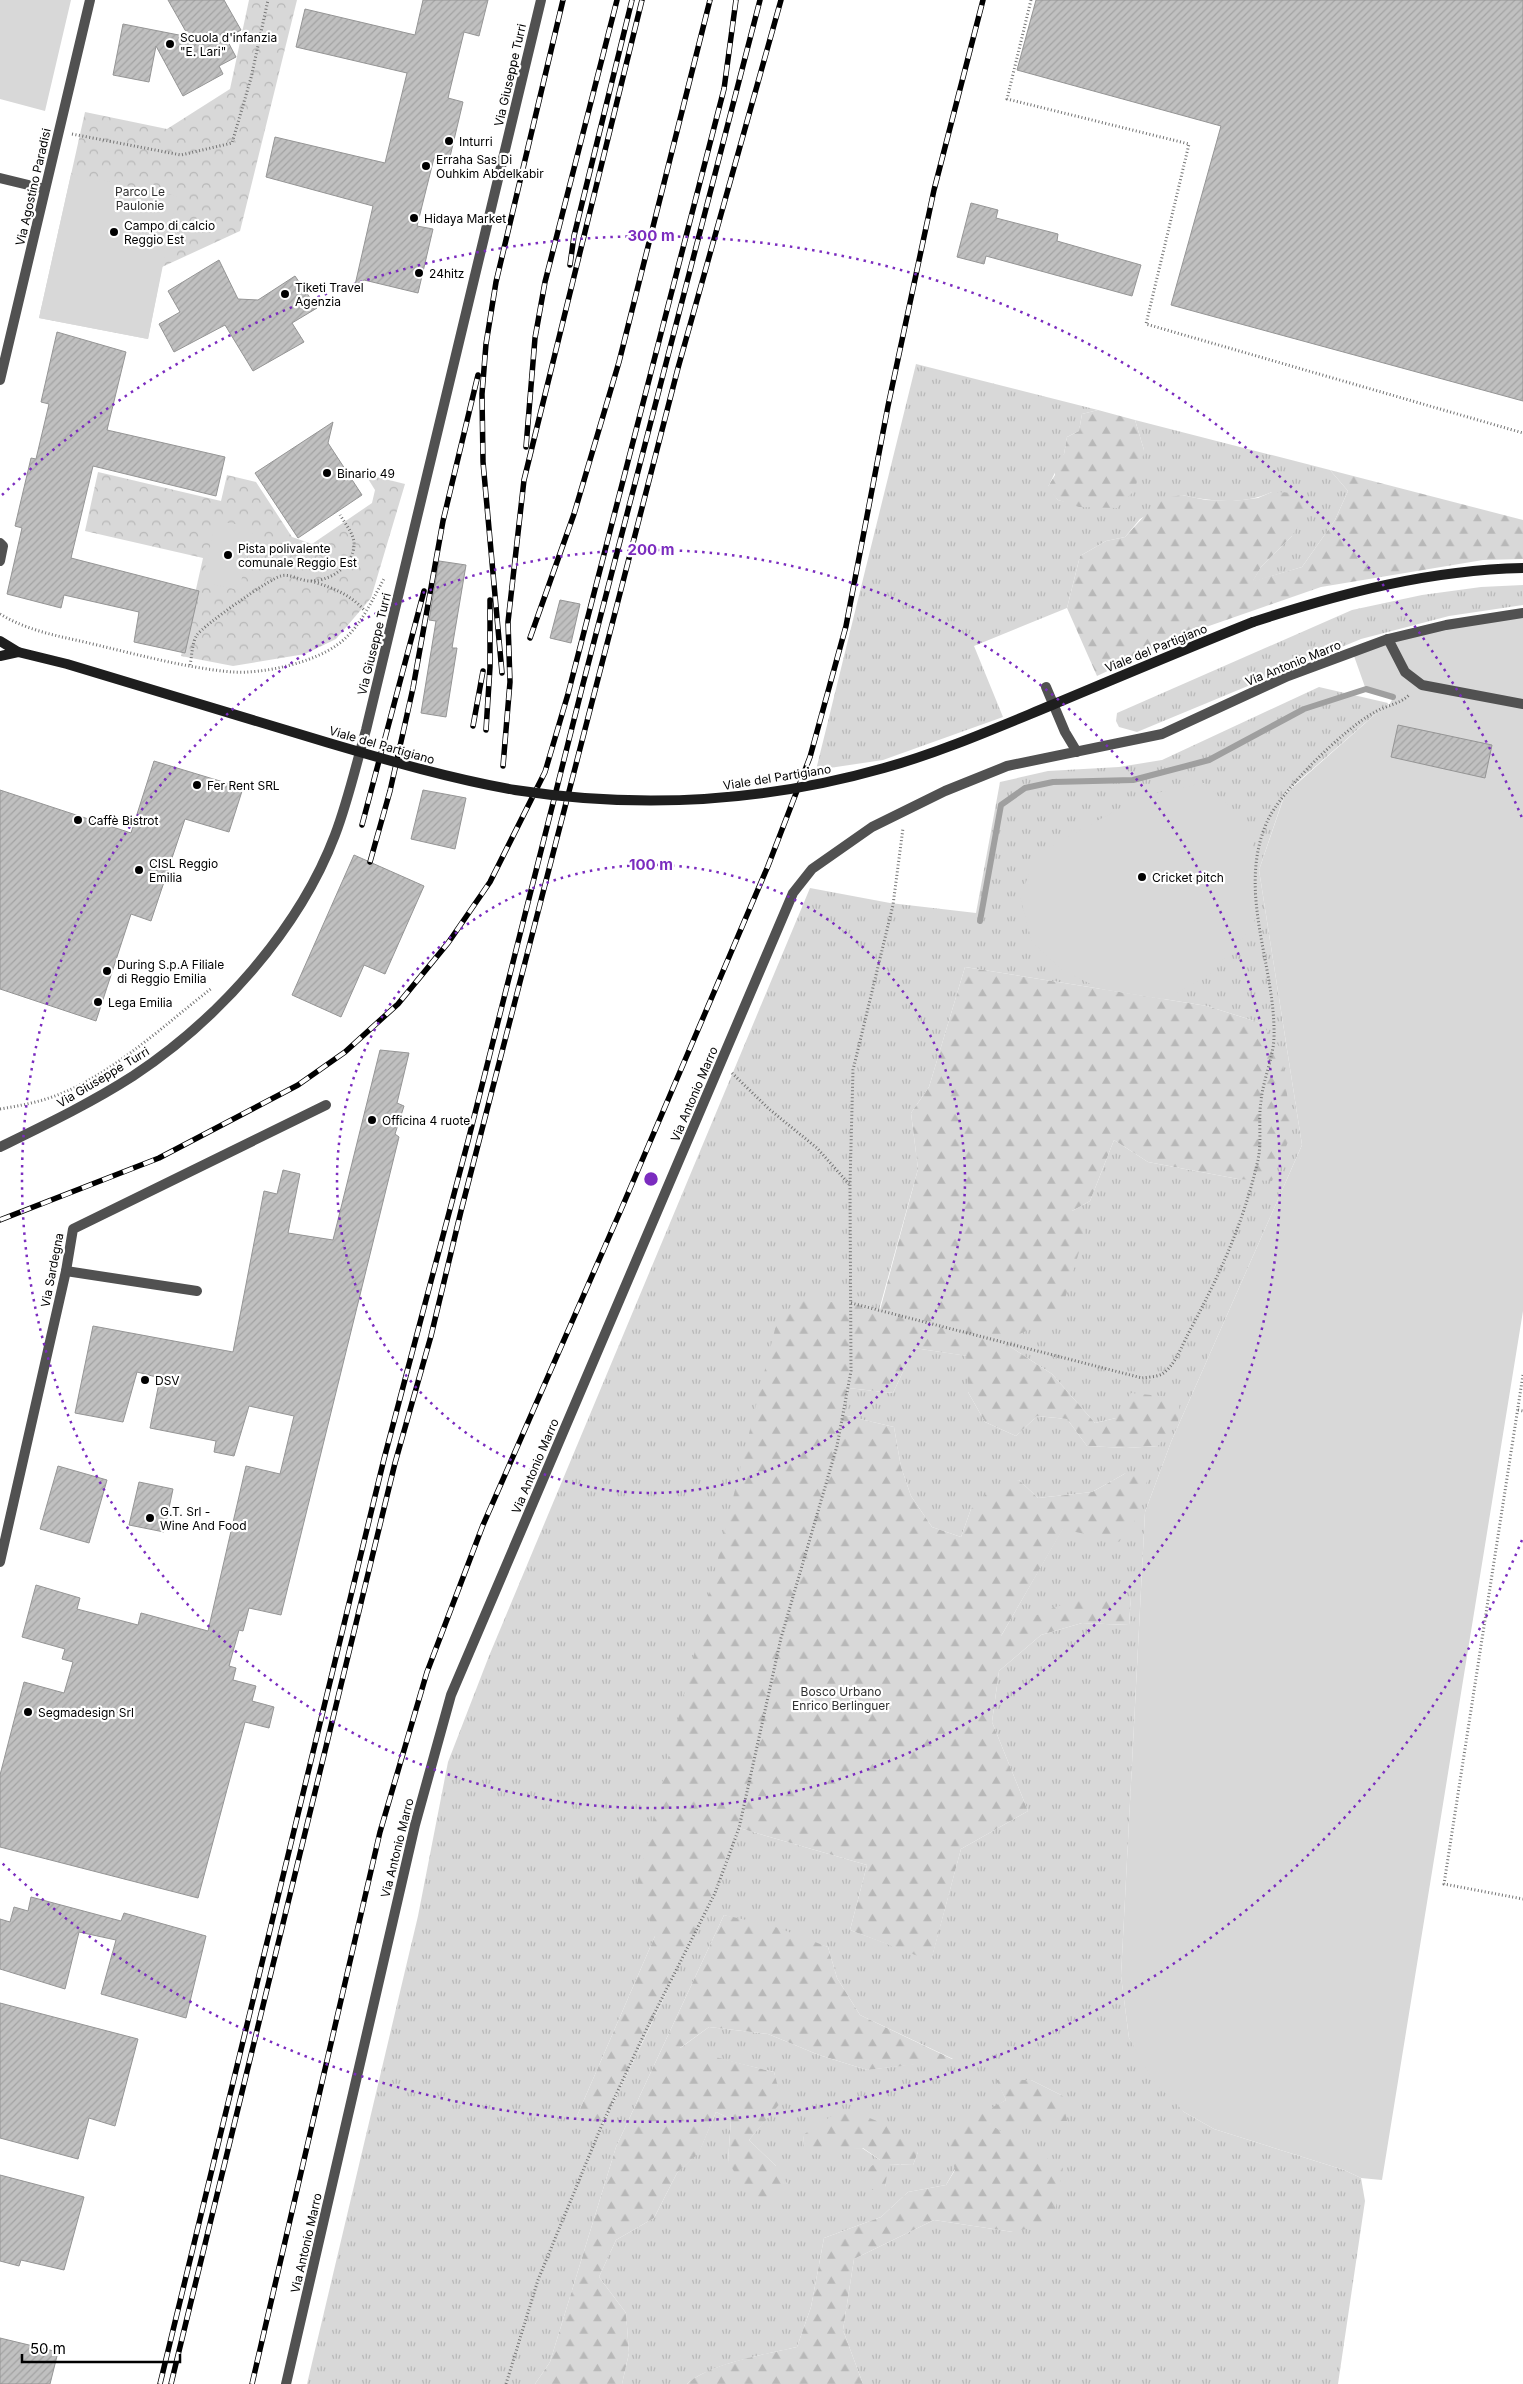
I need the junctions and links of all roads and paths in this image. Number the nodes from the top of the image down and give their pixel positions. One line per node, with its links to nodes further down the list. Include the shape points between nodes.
1 (90, 0): 5 (street, Via Agostino Paradisi)
2 (268, 0): 5 (path, via 232,144 182,155)
3 (541, 0): 35 (street, Via Giuseppe Turri, via 366,730 335,835 314,882 262,959 204,1019 157,1060 86,1104)
4 (1031, 0): 11 (path, via 1007,99 1189,144 1146,324)
5 (59, 131): 7 (street, Via Agostino Paradisi)
6 (0, 178): 7 (street)
7 (45, 189): 9 (street, Via Agostino Paradisi)
8 (0, 333): 9 (street)
9 (10, 336): 10 (street, Via Agostino Paradisi)
10 (0, 380)
11 (1523, 433)
12 (340, 516): 17 (path, via 352,533 354,546 348,563 332,577)
13 (0, 543): 14 (street, via 3,546)
14 (0, 561)
15 (1523, 568): 23 (main road, Viale del Partigiano, bridge, via 1478,570 1398,582 1324,598 1253,622 961,742 885,768 811,786 697,800 579,798 453,777 391,762)
16 (387, 574): 18 (path)
17 (310, 581): 18 (path, via 355,599); 25 (path, via 281,575 223,612 196,635)
18 (365, 612): 25 (path, via 338,645 309,660 233,672)
19 (1523, 613): 21 (street, Via Antonio Marro, via 1446,625)
20 (0, 614): 25 (path, via 21,627)
21 (1388, 639): 26 (street, via 1405,672); 29 (street, Via Antonio Marro, via 1288,676 1162,734)
22 (0, 641): 23 (main road, Viale del Partigiano)
23 (18, 652): 24 (main road, Viale del Partigiano)
24 (0, 656)
25 (190, 664)
26 (1419, 683): 28 (street); 39 (path, via 1405,700 1375,712 1314,762 1276,805 1267,821 1258,846 1254,891 1270,983 1274,1041 1260,1100 1258,1158 1243,1215 1222,1271 1176,1358 1162,1374 1142,1378)
27 (1046, 687): 29 (street)
28 (1523, 704)
29 (1077, 752): 30 (street, Via Antonio Marro, via 1007,766)
30 (906, 810): 32 (street, Via Antonio Marro, via 872,827 812,869 793,893); 36 (path, via 893,905 853,1070)
31 (216, 986): 34 (path, via 102,1072 53,1097)
32 (721, 1062): 36 (path, via 769,1109 817,1148); 45 (street, Via Antonio Marro, via 451,1695 414,1825)
33 (326, 1105): 37 (street, Via Sardegna, via 73,1229)
34 (0, 1109)
35 (0, 1147)
36 (850, 1184): 39 (path)
37 (66, 1271): 38 (street); 43 (street, Via Sardegna)
38 (197, 1291)
39 (850, 1302): 46 (path, via 851,1372 837,1446 781,1638 739,1828 715,1893 601,2127 538,2280)
40 (1523, 1375): 41 (path)
41 (1518, 1410): 42 (path); 44 (path, via 1444,1884)
42 (1523, 1411)
43 (0, 1562)
44 (1523, 1899)
45 (286, 2384)
46 (506, 2384)

